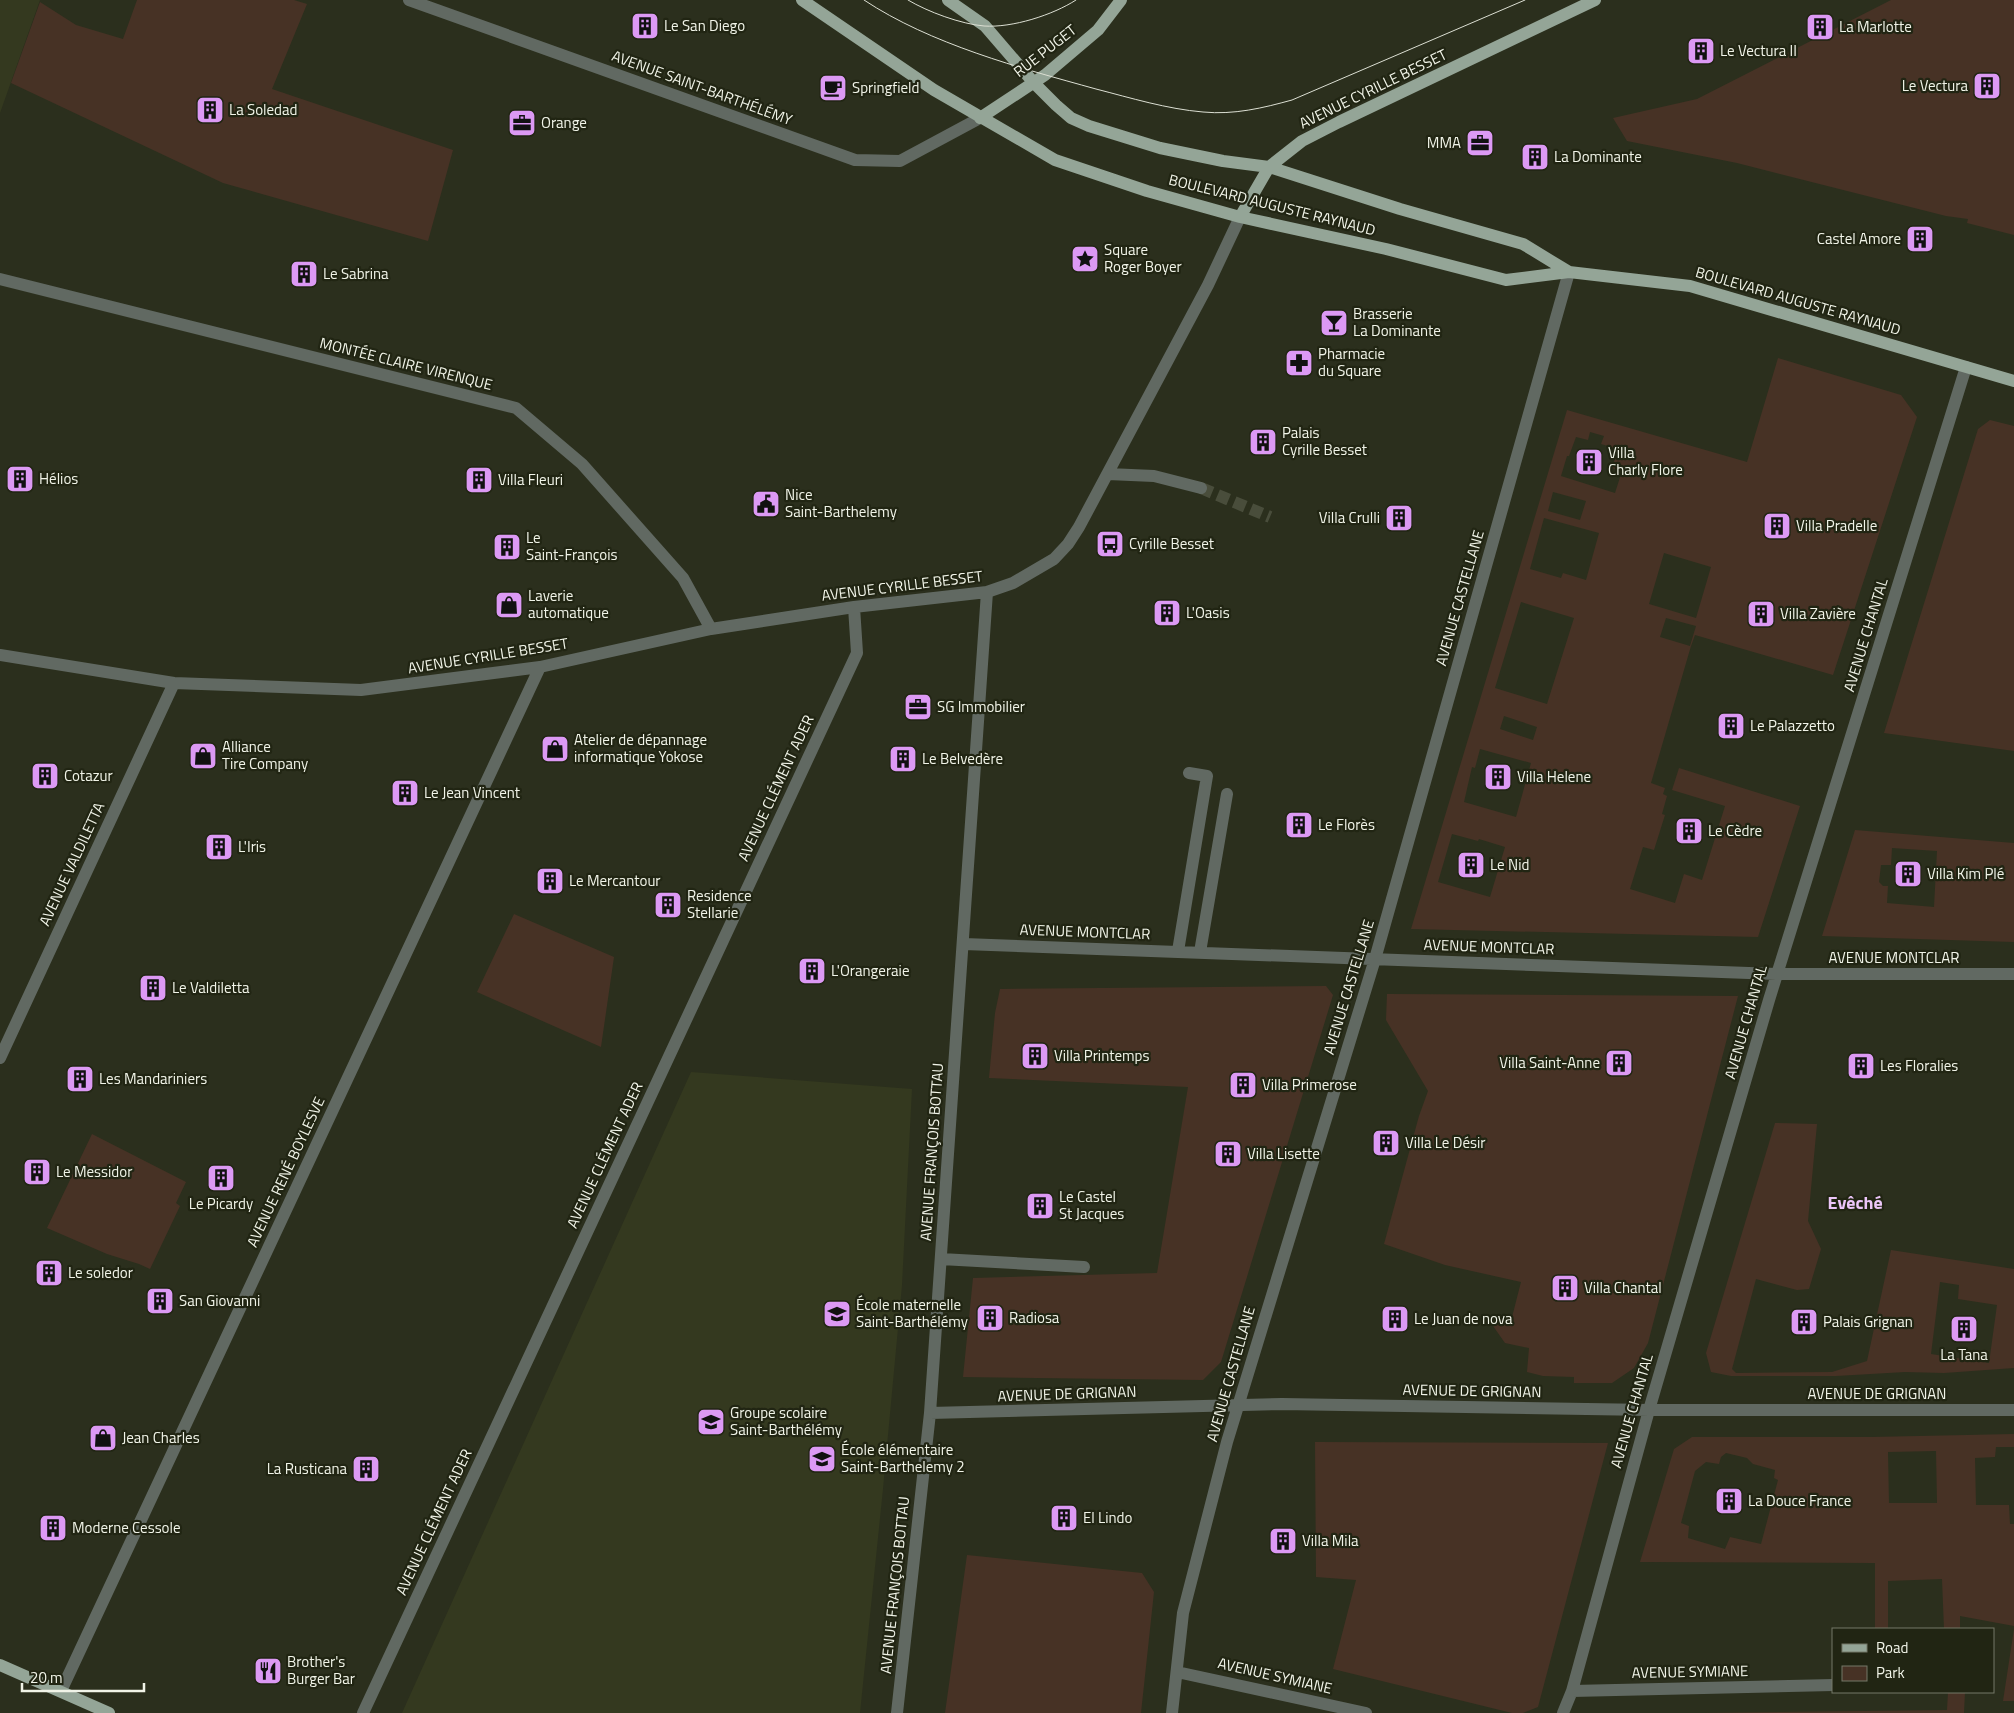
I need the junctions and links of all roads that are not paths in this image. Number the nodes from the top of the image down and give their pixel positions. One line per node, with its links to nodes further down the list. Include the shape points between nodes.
1 (409, 0): 7 (street, AVENUE SAINT-BARTHÉLÉMY, via 855,160 900,161)
2 (802, 0): 7 (main road, BOULEVARD AUGUSTE RAYNAUD)
3 (948, 0): 6 (main road, BOULEVARD AUGUSTE RAYNAUD, via 985,26)
4 (1121, 0): 6 (main road, RUE PUGET, via 1098,30)
5 (1596, 0): 8 (main road, AVENUE CYRILLE BESSET, via 1339,122 1302,141)
6 (1034, 83): 7 (main road, RUE PUGET); 8 (main road, BOULEVARD AUGUSTE RAYNAUD, via 1071,118 1089,126 1160,148)
7 (980, 118): 9 (main road, BOULEVARD AUGUSTE RAYNAUD, via 1055,160 1147,191)
8 (1269, 167): 9 (main road, AVENUE CYRILLE BESSET); 10 (main road, BOULEVARD AUGUSTE RAYNAUD, via 1415,214 1524,244)
9 (1240, 217): 10 (main road, BOULEVARD AUGUSTE RAYNAUD, via 1386,249 1506,280); 14 (street, AVENUE CYRILLE BESSET, via 1208,285)
10 (1569, 272): 12 (main road, BOULEVARD AUGUSTE RAYNAUD, via 1690,286); 27 (street, AVENUE CASTELLANE)
11 (0, 279): 18 (street, MONTÉE CLAIRE VIRENQUE, via 516,408 582,464 633,521 683,578)
12 (1966, 367): 13 (main road, BOULEVARD AUGUSTE RAYNAUD); 28 (street, AVENUE CHANTAL)
13 (2014, 381)
14 (1108, 474): 15 (street, via 1154,476); 16 (street, AVENUE CYRILLE BESSET, via 1079,527 1054,558 1035,572)
15 (1201, 488)
16 (987, 592): 17 (street, AVENUE CYRILLE BESSET); 24 (street, AVENUE FRANÇOIS BOTTAU)
17 (854, 607): 18 (street, AVENUE CYRILLE BESSET); 43 (street, AVENUE CLÉMENT ADER, via 857,653)
18 (711, 629): 20 (street, AVENUE CYRILLE BESSET)
19 (0, 655): 21 (street, AVENUE CYRILLE BESSET)
20 (540, 667): 21 (street, AVENUE CYRILLE BESSET, via 361,690); 41 (street, AVENUE RENÉ BOYLESVE)
21 (174, 683): 30 (street, AVENUE VALDILETTA)
22 (1189, 773): 25 (street, via 1207,776)
23 (1227, 794): 26 (street)
24 (964, 944): 25 (street, AVENUE MONTCLAR); 31 (street, AVENUE FRANÇOIS BOTTAU)
25 (1178, 951): 26 (street, AVENUE MONTCLAR)
26 (1200, 952): 27 (street, AVENUE MONTCLAR)
27 (1375, 959): 28 (street, AVENUE MONTCLAR); 33 (street, AVENUE CASTELLANE)
28 (1776, 974): 29 (street, AVENUE MONTCLAR); 34 (street, AVENUE CHANTAL)
29 (2014, 974)
30 (0, 1058)
31 (941, 1259): 32 (street); 36 (street, AVENUE FRANÇOIS BOTTAU)
32 (1084, 1268)
33 (1238, 1404): 34 (street, AVENUE DE GRIGNAN); 36 (street, AVENUE DE GRIGNAN); 38 (street, AVENUE CASTELLANE, via 1183,1613)
34 (1649, 1410): 35 (street, AVENUE DE GRIGNAN); 40 (street, AVENUE CHANTAL)
35 (2014, 1410)
36 (930, 1413): 44 (street, AVENUE FRANÇOIS BOTTAU)
37 (0, 1665): 41 (main road)
38 (1177, 1672): 45 (street, AVENUE CASTELLANE); 46 (street, AVENUE SYMIANE)
39 (1832, 1685): 40 (street, AVENUE SYMIANE)
40 (1572, 1691): 47 (street)
41 (60, 1692): 42 (main road)
42 (109, 1713)
43 (363, 1713)
44 (898, 1713)
45 (1172, 1713)
46 (1366, 1713)
47 (1563, 1713)

